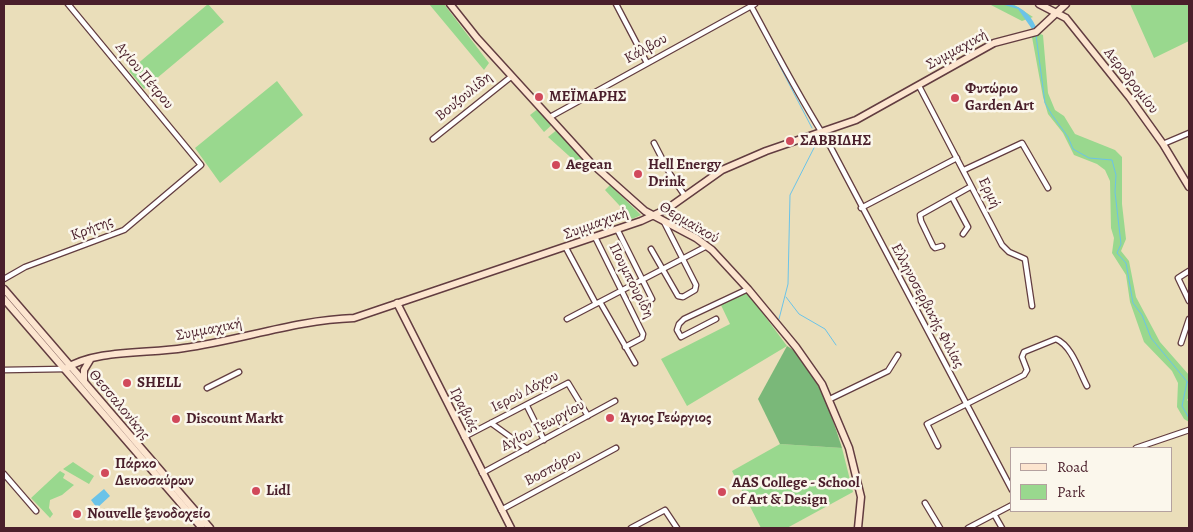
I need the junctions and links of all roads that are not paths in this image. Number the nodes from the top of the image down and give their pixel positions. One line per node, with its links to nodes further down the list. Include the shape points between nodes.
1 (68, 4): 18 (street, Αγίου Πέτρου)
2 (450, 4): 9 (street, Θερμαϊκού)
3 (616, 4): 8 (street)
4 (1040, 4): 7 (street, Αεροδρομίου)
5 (1066, 4): 7 (street, Συμμαχική)
6 (753, 5): 8 (street, Κάλβου); 13 (street, Ελληνοσερβικής Φιλίας)
7 (1056, 12): 10 (street, Συμμαχική, via 1036,32 994,43); 16 (street, Αεροδρομίου, via 1066,18)
8 (648, 63): 11 (street, Κάλβου)
9 (512, 76): 11 (street, Θερμαϊκού); 14 (street, Βουζουλίδη)
10 (918, 86): 13 (street, Συμμαχική, via 856,120); 17 (street, Ερμή)
11 (550, 118): 26 (street, Θερμαϊκού, via 590,162)
12 (1189, 132): 16 (street)
13 (820, 133): 23 (street, Συμμαχική, via 727,168); 25 (street, Ελληνοσερβικής Φιλίας, via 829,144)
14 (433, 139)
15 (654, 143): 23 (street)
16 (1163, 144): 22 (street, Αεροδρομίου)
17 (958, 158): 19 (street, Ερμή); 25 (street)
18 (201, 164): 38 (street, Κρήτης, via 124,230 31,265)
19 (964, 170): 20 (street, Ερμή); 21 (street, via 1022,143)
20 (970, 187): 24 (street); 48 (street, Ερμή, via 1002,245 1025,259)
21 (1048, 188)
22 (1189, 188)
23 (685, 196): 26 (street, Συμμαχική)
24 (952, 197): 29 (street, via 968,227); 32 (street, via 920,215 933,246)
25 (861, 208): 65 (street, Ελληνοσερβικής Φιλίας)
26 (654, 216): 27 (street, Θερμαϊκού); 28 (street, Συμμαχική)
27 (664, 222): 31 (street, Θερμαϊκού); 35 (street)
28 (617, 230): 30 (street, Συμμαχική); 39 (street)
29 (963, 234)
30 (595, 237): 33 (street, Συμμαχική); 42 (street, Πουμπουρίδη)
31 (707, 246): 35 (street); 40 (street, Θερμαϊκού)
32 (942, 246)
33 (566, 248): 46 (street, Συμμαχική); 47 (street)
34 (651, 250): 36 (street)
35 (683, 258): 36 (street); 36 (street, via 696,285 693,292 678,296)
36 (662, 270): 39 (street)
37 (1189, 270): 45 (street, via 1178,278)
38 (4, 279)
39 (642, 280): 42 (street); 44 (street)
40 (748, 288): 50 (street, via 684,319 677,330 681,337); 63 (street, Θερμαϊκού, via 810,365)
41 (4, 289): 57 (street)
42 (621, 291): 47 (street); 53 (street, Πουμπουρίδη, via 643,336)
43 (4, 299): 57 (street)
44 (652, 300)
45 (1189, 301)
46 (396, 302): 55 (street, Συμμαχική, via 354,318 297,324 185,348 114,354); 70 (street, Γραβιάς)
47 (598, 303): 49 (street); 53 (street)
48 (1032, 306)
49 (567, 319)
50 (716, 319)
51 (1189, 319): 52 (street)
52 (1181, 343)
53 (624, 347): 56 (street)
54 (898, 355): 63 (street, via 888,371)
55 (91, 360): 57 (street, Συμμαχική); 60 (street, via 84,370)
56 (635, 363)
57 (69, 369): 58 (street); 60 (street, Θεσσαλονίκης); 84 (street, Θεσσαλονίκης)
58 (4, 370)
59 (238, 372): 62 (street)
60 (84, 384): 85 (street, Θεσσαλονίκης)
61 (1087, 386): 65 (street, via 1066,346 1056,339 1024,352 1022,357 1027,370 1024,375)
62 (207, 388)
63 (830, 398): 89 (street, Θερμαϊκού, via 859,486 861,511)
64 (615, 401): 67 (street, Αγίου Γεωργίου)
65 (964, 404): 72 (street, via 927,424); 78 (street, Ελληνοσερβικής Φιλίας)
66 (527, 406): 67 (street, Ιερού Λόχου, via 570,384); 68 (street, Ιερού Λόχου); 71 (street)
67 (588, 416): 71 (street, Αγίου Γεωργίου)
68 (491, 423): 70 (street, Ιερού Λόχου); 75 (street)
69 (1189, 430): 73 (street)
70 (464, 437): 76 (street, Γραβιάς)
71 (544, 440): 75 (street, Αγίου Γεωργίου)
72 (938, 446)
73 (1139, 447)
74 (616, 448): 81 (street, Βοσπόρου)
75 (527, 449): 76 (street, Αγίου Γεωργίου)
76 (482, 473): 81 (street, Γραβιάς)
77 (4, 474): 82 (street)
78 (1010, 486)
79 (925, 504): 90 (street)
80 (1010, 506): 83 (street)
81 (501, 510): 86 (street, Γραβιάς)
82 (36, 511)
83 (994, 514): 91 (street); 92 (street)
84 (202, 528)
85 (210, 528)
86 (511, 528)
87 (631, 528): 88 (street, via 665,510)
88 (677, 528)
89 (858, 528)
90 (940, 528)
91 (968, 528)
92 (1002, 528)

